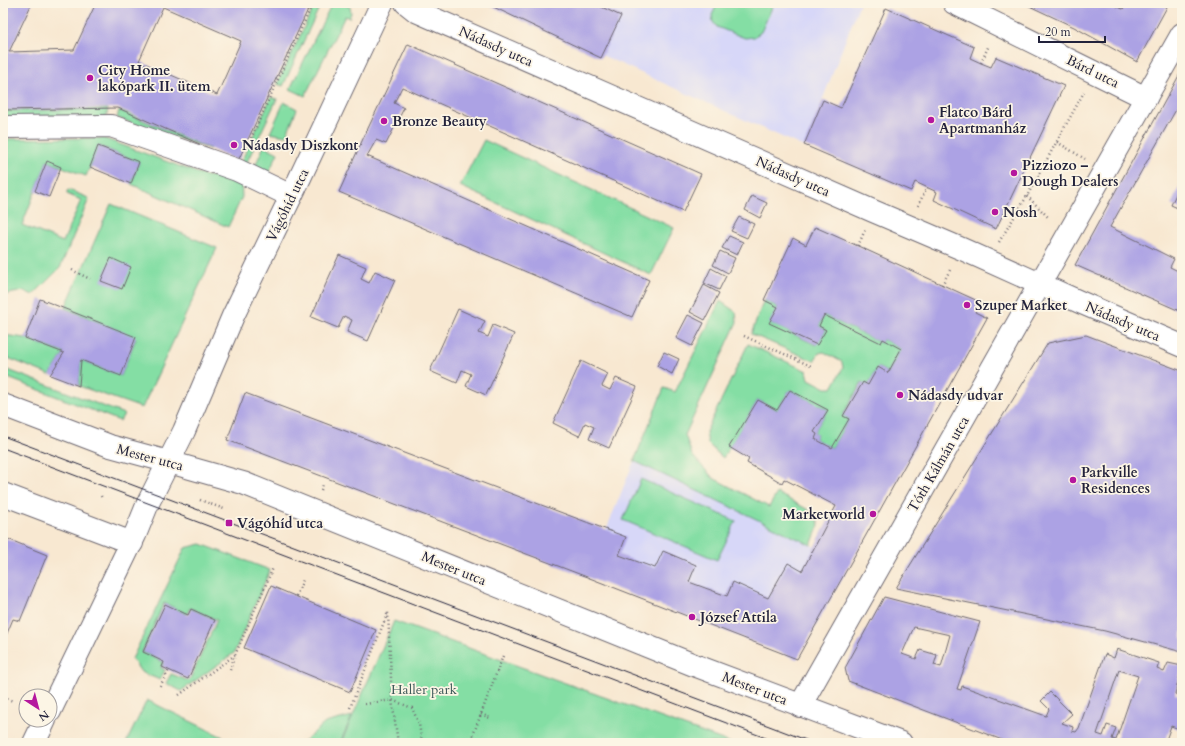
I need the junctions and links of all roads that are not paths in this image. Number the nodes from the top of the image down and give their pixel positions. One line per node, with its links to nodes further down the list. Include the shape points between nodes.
1 (382, 3): 7 (street, Vágóhíd utca)
2 (406, 3): 8 (street, Nádasdy utca, via 416,12)
3 (954, 3): 5 (street, Bárd utca)
4 (1182, 34): 5 (street, Tóth Kálmán utca)
5 (1146, 98): 8 (street, Tóth Kálmán utca)
6 (3, 127): 7 (street, via 110,126 237,170)
7 (291, 196): 11 (street, Vágóhíd utca)
8 (1040, 284): 9 (street, Nádasdy utca); 15 (street, Tóth Kálmán utca)
9 (1182, 346)
10 (3, 406): 11 (street, Mester utca, via 110,446)
11 (169, 462): 13 (street, Vágóhíd utca); 15 (street, Mester utca, via 243,483)
12 (3, 494): 13 (street)
13 (132, 543): 14 (street, Vágóhíd utca)
14 (58, 695)
15 (800, 706): 18 (street, Mester utca)
16 (41, 728): 17 (street)
17 (34, 743)
18 (901, 743)

